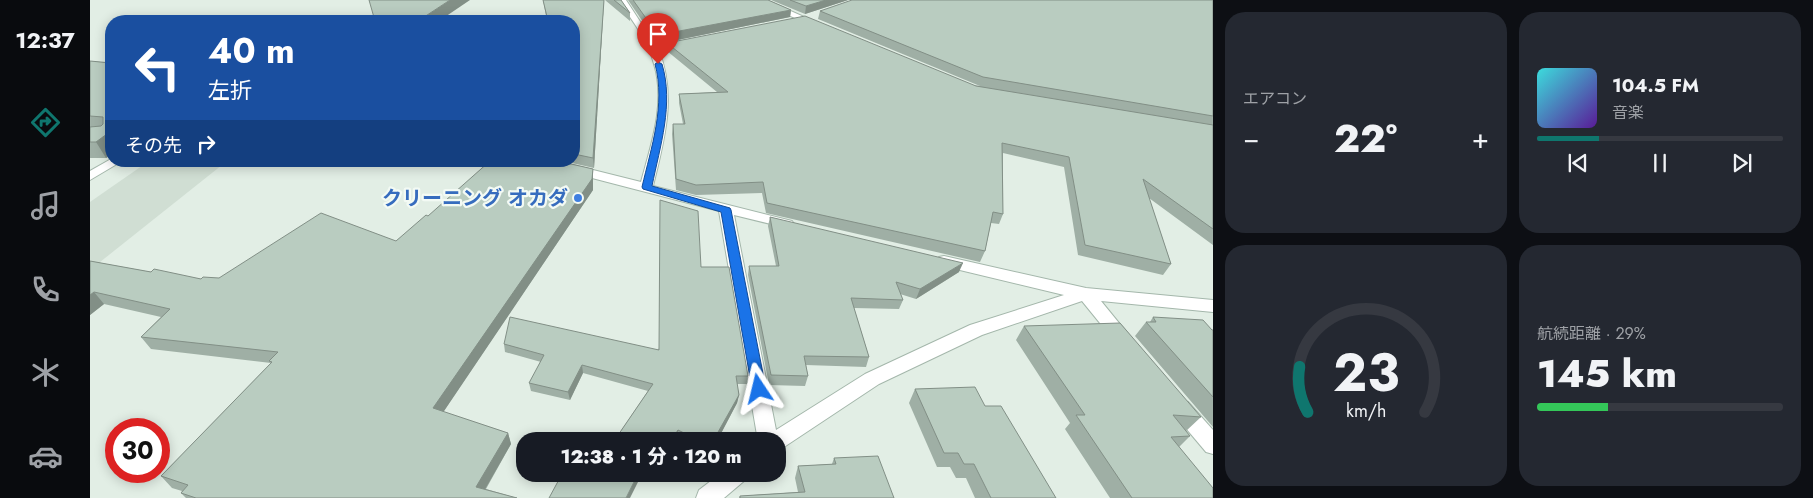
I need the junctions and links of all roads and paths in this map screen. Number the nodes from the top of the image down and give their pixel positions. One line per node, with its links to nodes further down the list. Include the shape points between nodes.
1 (622, 0): 7 (street)
2 (759, 0): 3 (street)
3 (810, 18): 4 (street); 5 (street)
4 (787, 23)
5 (828, 29)
6 (692, 42): 7 (street)
7 (654, 50): 11 (street, via 663,80 662,116)
8 (106, 167): 10 (street)
9 (563, 169): 11 (street)
10 (90, 176)
11 (646, 187): 12 (street)
12 (726, 210): 13 (street); 19 (street)
13 (804, 228)
14 (930, 258): 15 (street)
15 (1086, 294): 16 (street); 17 (street); 20 (street, via 976,330 872,379)
16 (1213, 306)
17 (1134, 352)
18 (1170, 395): 21 (street)
19 (766, 432)
20 (786, 435)
21 (1213, 445)
22 (726, 482): 23 (street)
23 (707, 498)

